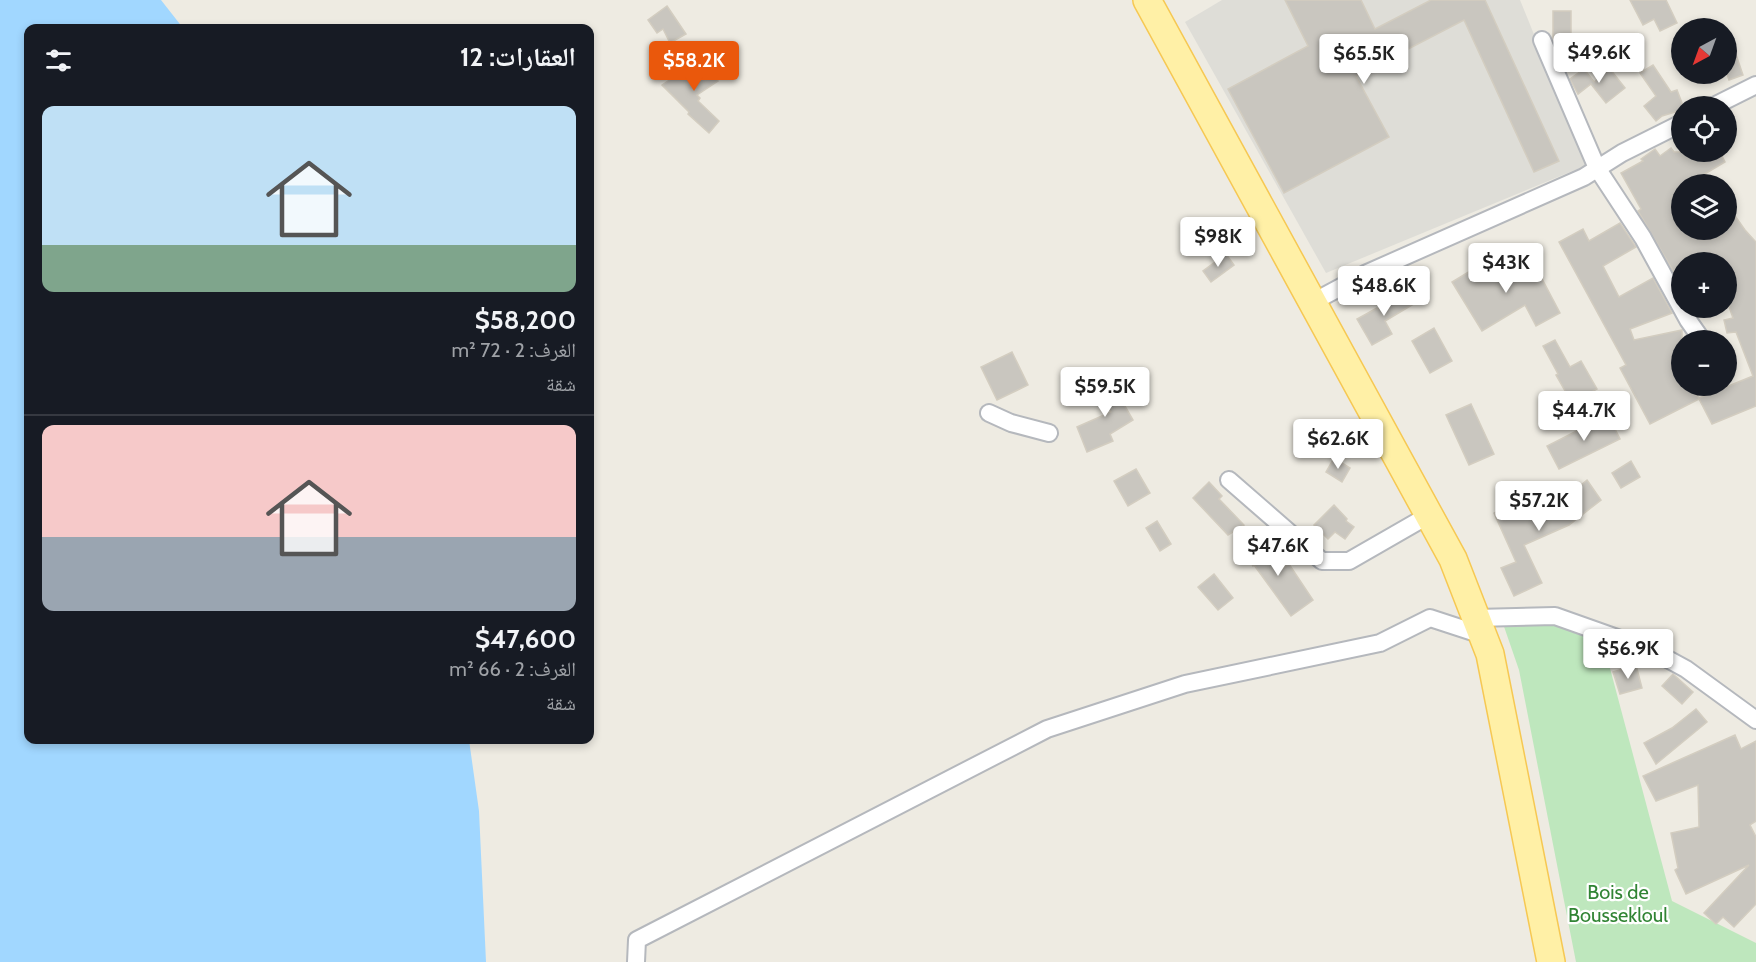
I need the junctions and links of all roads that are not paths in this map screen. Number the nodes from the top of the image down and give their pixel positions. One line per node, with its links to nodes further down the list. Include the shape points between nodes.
1 (1147, 0): 7 (main road)
2 (1542, 40): 6 (street)
3 (1756, 85): 4 (street)
4 (1734, 96)
5 (1671, 129): 6 (street)
6 (1597, 168): 7 (street, via 1365,274); 8 (street, via 1643,238)
7 (1313, 302): 12 (main road)
8 (1695, 330)
9 (988, 413): 10 (street)
10 (1049, 433)
11 (1229, 480): 12 (street, via 1322,561 1349,561)
12 (1429, 515): 13 (main road, via 1453,559)
13 (1479, 626): 14 (street, via 1555,616 1651,650 1686,669); 15 (street, via 1431,618 1380,643 1185,684 1047,729 637,940); 16 (main road, via 1490,654)
14 (1756, 720)
15 (636, 962)
16 (1551, 962)

